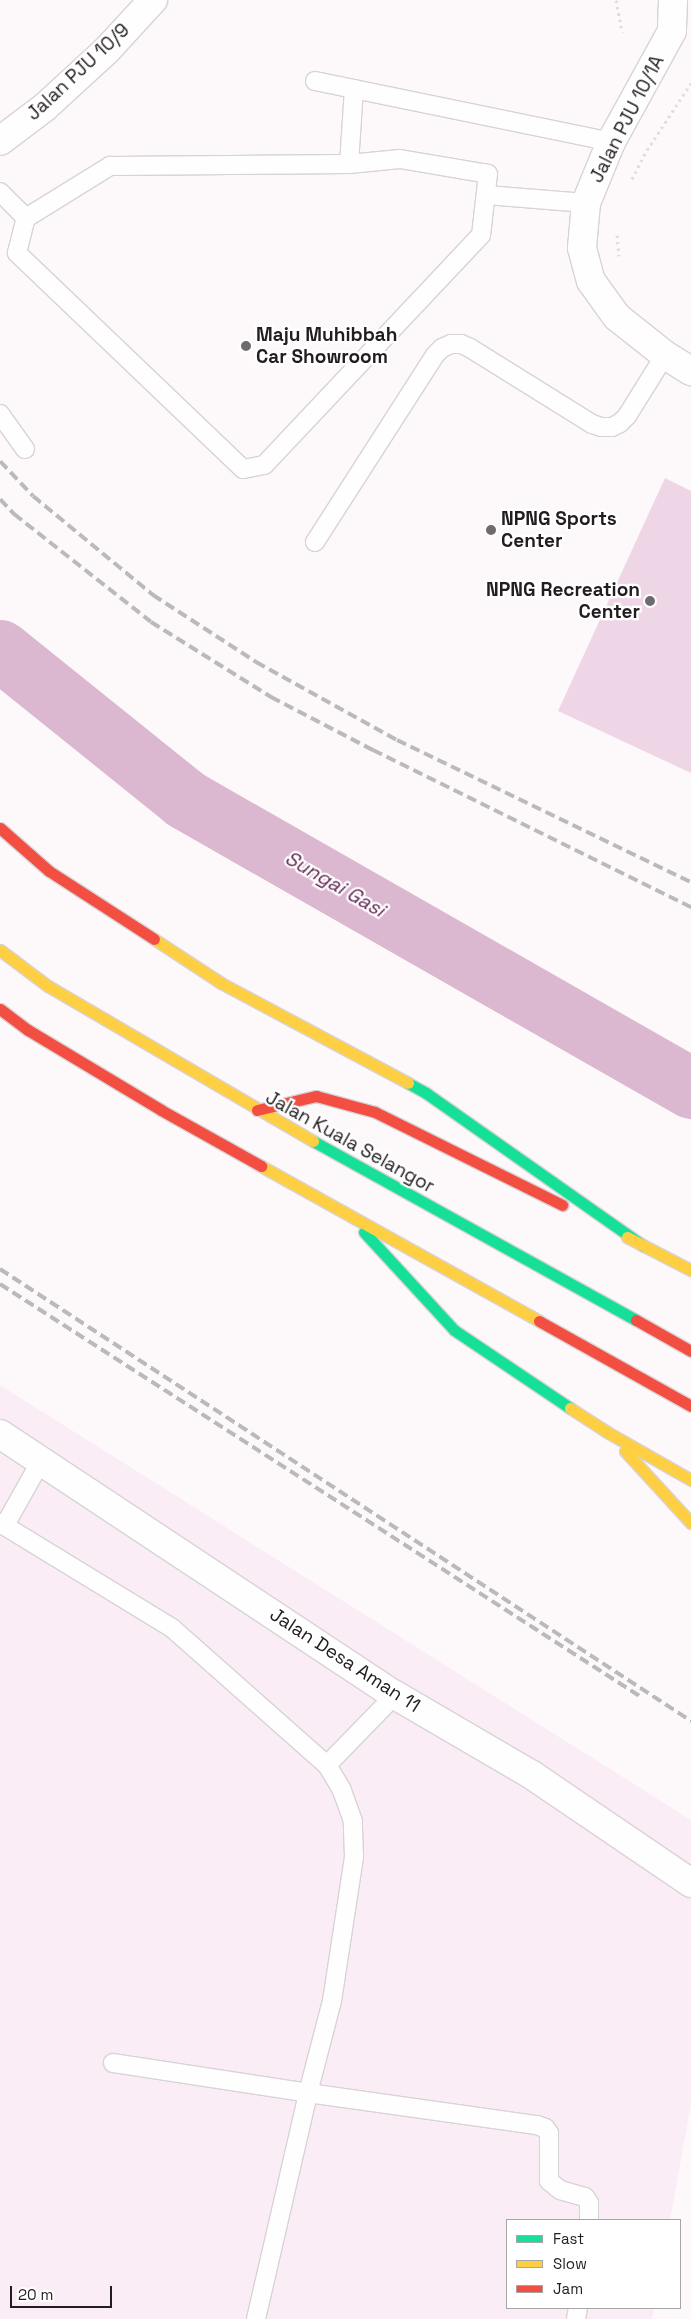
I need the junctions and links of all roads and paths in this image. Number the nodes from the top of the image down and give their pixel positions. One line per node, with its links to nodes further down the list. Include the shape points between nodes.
1 (154, 0): 8 (street, Jalan PJU 10/9, via 45,107)
2 (616, 0): 4 (path)
3 (673, 0): 9 (street, Jalan PJU 10/1A, via 672,31)
4 (622, 32)
5 (315, 81): 7 (lane)
6 (691, 83): 11 (path, via 647,150)
7 (354, 89): 9 (lane); 10 (lane)
8 (0, 141)
9 (611, 142): 14 (street, Jalan PJU 10/1A)
10 (350, 164): 13 (lane, via 400,160 488,174); 15 (lane, via 110,166)
11 (630, 184)
12 (0, 192): 15 (lane)
13 (486, 195): 14 (lane); 15 (lane, via 481,235 264,466 243,469 17,253)
14 (586, 202): 18 (street, Jalan PJU 10/1A, via 582,248 591,281 617,317)
15 (26, 218)
16 (616, 228): 17 (path)
17 (619, 259)
18 (665, 355): 19 (street, Jalan PJU 10/1A); 22 (lane, via 627,416 612,427 602,427 592,424 470,348 461,344 442,348)
19 (691, 371)
20 (0, 414): 21 (lane)
21 (25, 449)
22 (315, 542)
23 (0, 828): 28 (highway, via 49,870 221,983 426,1093)
24 (0, 950): 26 (highway, Jalan Kuala Selangor, via 48,986)
25 (0, 1009): 27 (highway, via 28,1030 161,1110)
26 (257, 1110): 28 (highway, via 316,1096 375,1112); 30 (highway, Jalan Kuala Selangor)
27 (349, 1215): 31 (highway); 32 (highway, via 454,1330)
28 (644, 1246): 29 (highway)
29 (691, 1270)
30 (691, 1351)
31 (691, 1406)
32 (607, 1432): 35 (highway); 36 (highway)
33 (0, 1434): 34 (street, Jalan Desa Aman 11)
34 (42, 1460): 37 (lane); 38 (street, Jalan Desa Aman 11)
35 (691, 1480)
36 (691, 1523)
37 (3, 1524): 39 (lane, via 172,1628)
38 (395, 1694): 39 (lane); 40 (street, Jalan Desa Aman 11, via 532,1774)
39 (327, 1765): 42 (lane, via 342,1790 353,1821 354,1857 332,2001)
40 (691, 1883)
41 (113, 2063): 42 (lane)
42 (308, 2094): 43 (lane, via 545,2128 551,2141 549,2181 560,2190 585,2198 589,2203); 44 (lane)
43 (589, 2219)
44 (256, 2319)

